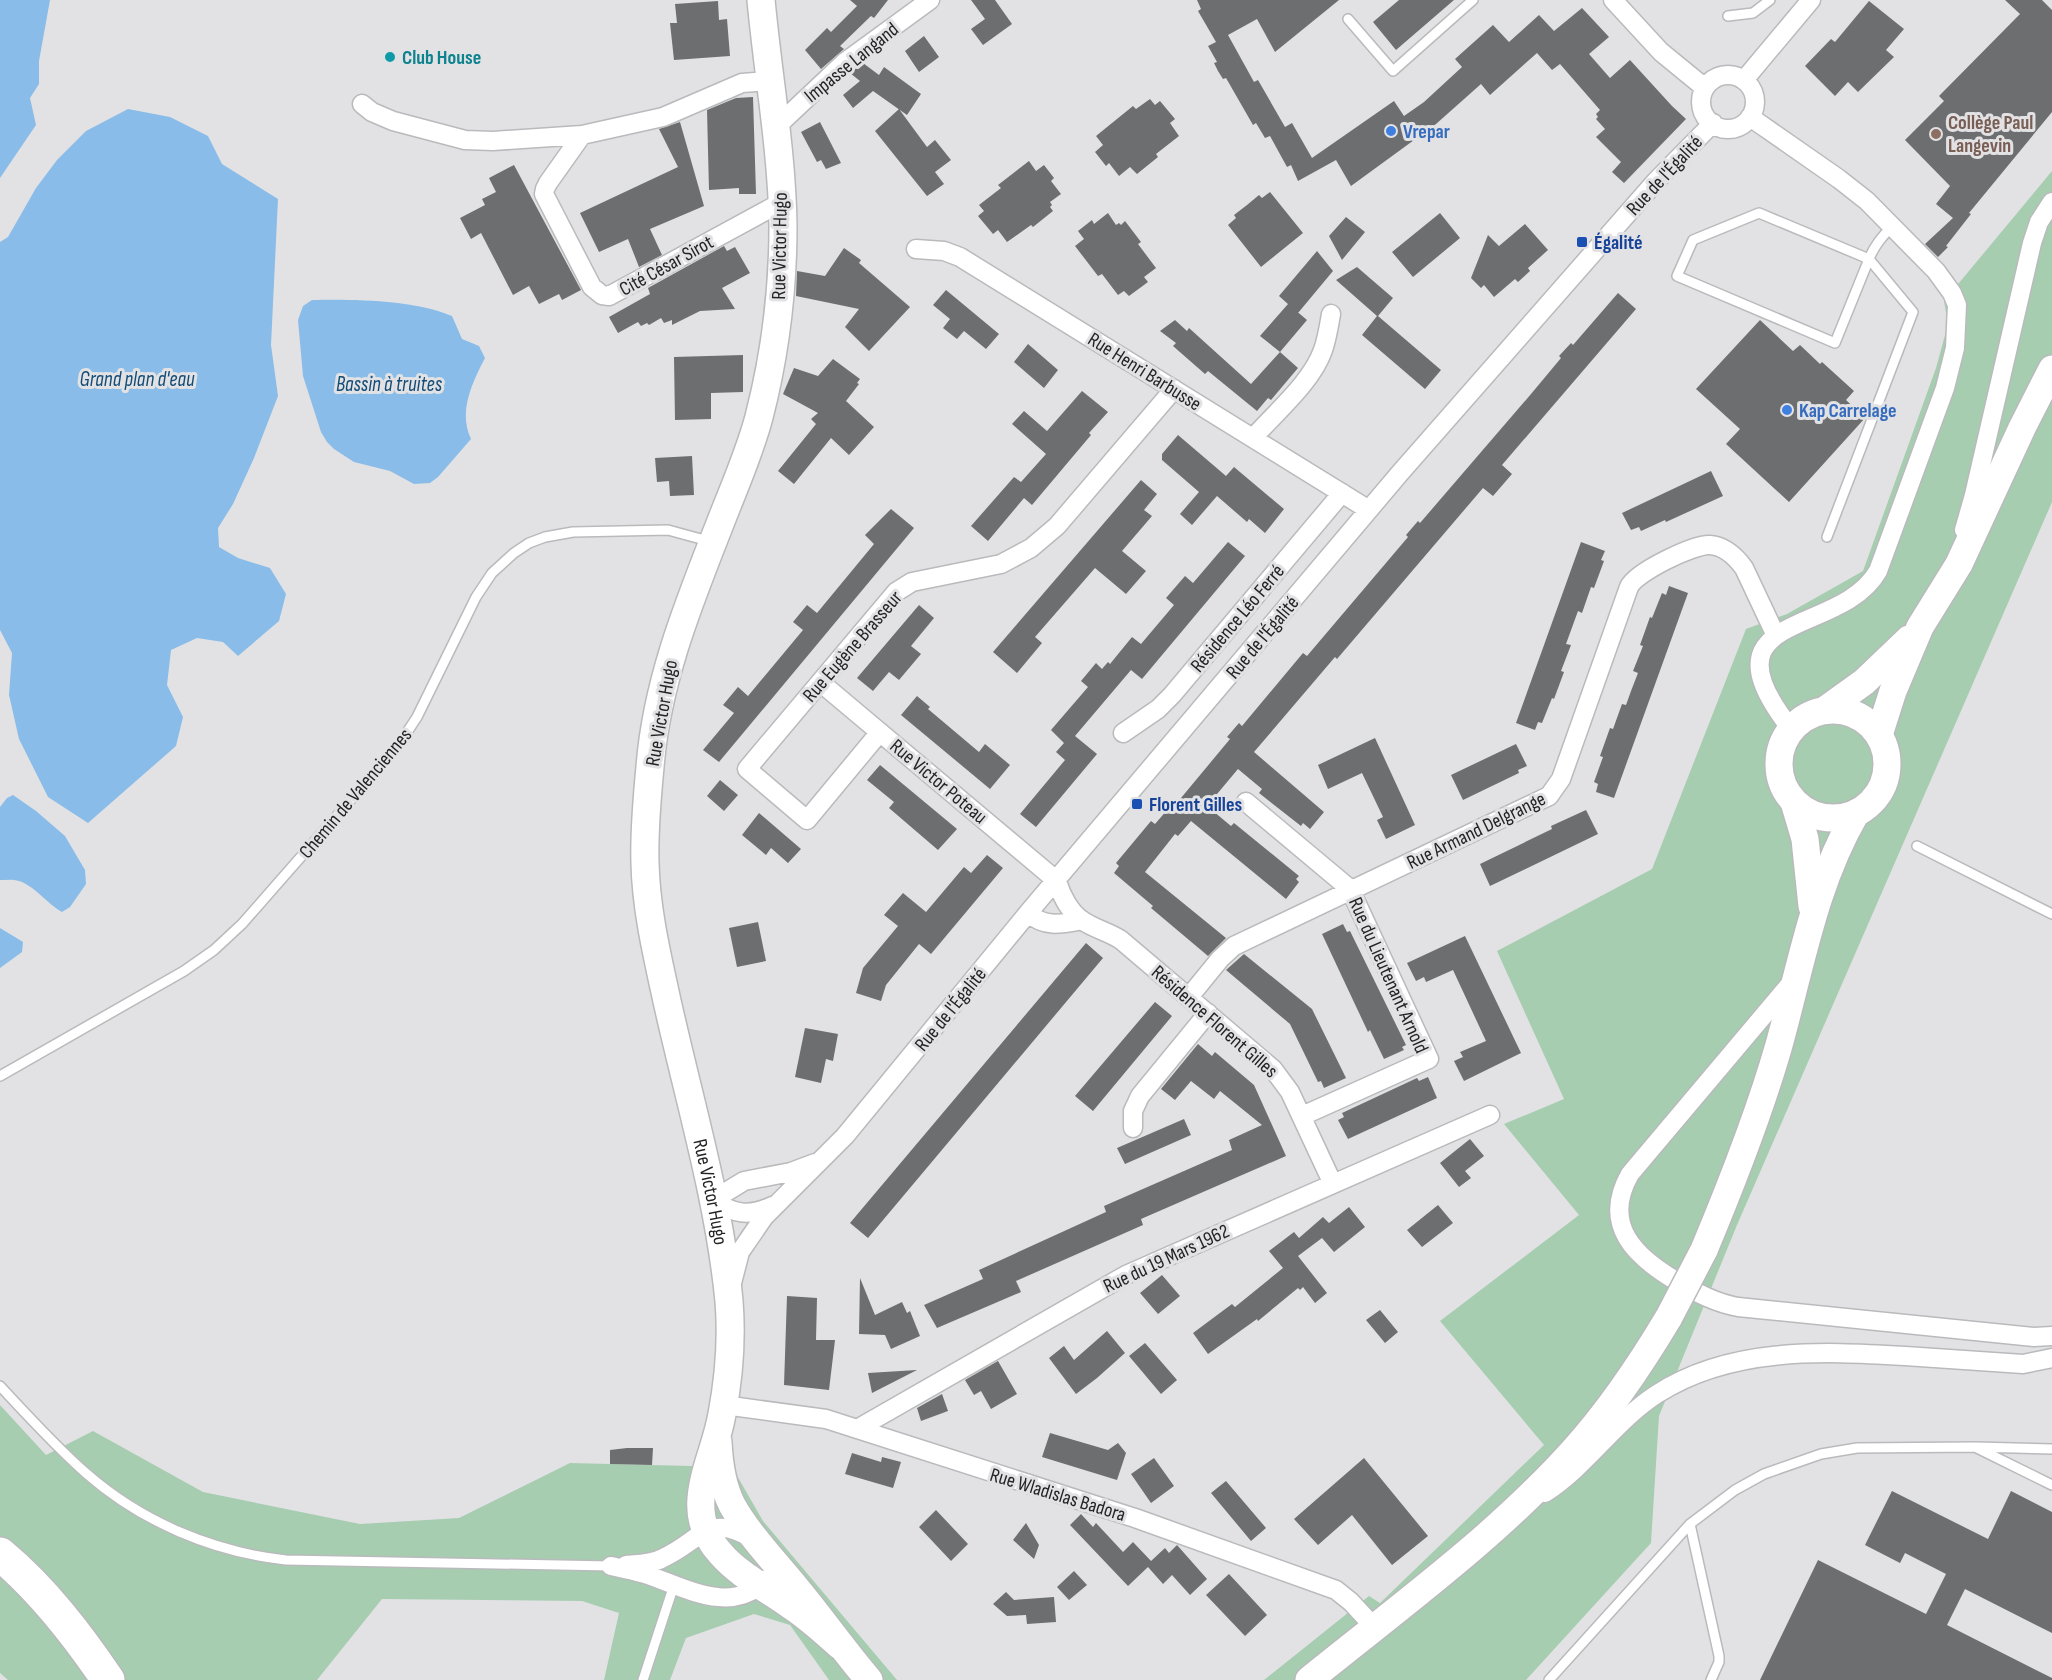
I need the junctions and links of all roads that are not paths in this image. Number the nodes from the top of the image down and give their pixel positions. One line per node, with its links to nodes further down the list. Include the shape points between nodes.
1 (761, 0): 10 (main road, Rue Victor Hugo)
2 (930, 0): 15 (street, Impasse Langand, via 844,62)
3 (1473, 0): 8 (lane, via 1393,70)
4 (1613, 0): 11 (street, via 1666,57)
5 (1770, 0): 7 (lane, via 1753,13)
6 (1811, 0): 9 (street)
7 (1728, 16)
8 (1348, 19)
9 (1744, 80): 11 (street, via 1721,76); 13 (street, via 1754,95)
10 (769, 81): 15 (main road, Rue Victor Hugo); 16 (street, via 742,83 663,117)
11 (1706, 88): 14 (street, Rue de l'Égalité, via 1702,107)
12 (362, 104): 16 (street, via 393,121 465,140)
13 (1750, 117): 14 (street, Rue de l'Égalité, via 1735,128); 19 (street, via 1839,179)
14 (1713, 123): 27 (street, Rue de l'Égalité, via 1657,180)
15 (775, 128): 17 (main road, Rue Victor Hugo)
16 (582, 135): 17 (street, Cité César Sirot, via 544,194 592,287 602,295 616,294)
17 (782, 202): 29 (main road, Rue Victor Hugo, via 779,296 767,380 752,440)
18 (2052, 202): 30 (street, via 2032,243 1974,495)
19 (1892, 226): 21 (lane); 32 (street, via 1936,271 1957,305 1955,348 1945,388 1873,579 1851,598)
20 (916, 249): 24 (street, Rue Henri Barbusse, via 960,256)
21 (1869, 259): 21 (lane, via 1835,343 1677,276 1693,240 1759,213); 28 (lane, via 1913,312)
22 (1331, 314): 25 (street, via 1318,360)
23 (2052, 369): 30 (main road)
24 (1174, 389): 25 (street, Rue Henri Barbusse); 33 (street, Rue Eugène Brasseur, via 1041,541 1001,564 906,585)
25 (1253, 438): 26 (street, Rue Henri Barbusse)
26 (1342, 493): 27 (street, Rue Henri Barbusse); 37 (street, Résidence Léo Ferré, via 1172,694 1158,709)
27 (1369, 510): 43 (street, Rue de l'Égalité)
28 (1827, 537)
29 (713, 542): 52 (lane, Chemin de Valenciennes, via 668,530 573,532 544,537 514,553 492,573 476,597 417,717 398,746 234,931 184,971); 58 (main road, Rue Victor Hugo, via 675,642 659,704 650,768 645,864 657,957)
30 (1949, 581): 31 (main road)
31 (1920, 627): 34 (main road, via 1869,677); 38 (main road)
32 (1776, 636): 35 (street, via 1761,658 1760,677 1771,702); 44 (street, Rue Armand Delgrange, via 1744,568 1725,550 1712,545 1696,546 1641,573 1629,587 1554,791 1543,800)
33 (820, 682): 36 (street, Rue Victor Poteau); 36 (street, Rue Eugène Brasseur, via 747,770 807,820)
34 (1825, 710): 35 (main road, via 1803,718); 38 (main road, via 1856,714)
35 (1791, 729): 40 (main road, via 1780,750 1778,766 1784,789)
36 (880, 732): 43 (street, Rue Victor Poteau)
37 (1123, 733)
38 (1879, 735): 41 (main road, via 1887,756 1885,779 1874,799)
39 (1246, 802): 44 (street, Rue du Lieutenant Arnold)
40 (1794, 802): 41 (main road, via 1819,816 1834,818); 46 (main road, via 1805,839)
41 (1856, 813): 46 (main road)
42 (1917, 846): 47 (lane)
43 (1057, 881): 45 (street, Rue de l'Égalité); 48 (street, Résidence Florent Gilles, via 1066,901)
44 (1350, 889): 50 (street, Rue Armand Delgrange, via 1234,946); 54 (street, Rue du Lieutenant Arnold, via 1429,1059)
45 (1028, 913): 48 (street, via 1042,923); 56 (street, Rue de l'Égalité)
46 (1812, 913): 49 (main road)
47 (2052, 914)
48 (1082, 920): 50 (street, Résidence Florent Gilles, via 1121,940)
49 (1797, 974): 61 (street, via 1630,1174 1619,1210 1634,1248 1656,1269 1701,1295 1738,1307); 70 (main road, bridge, via 1755,1121 1704,1250 1670,1317 1608,1409 1560,1465)
50 (1189, 997): 51 (street, Résidence Florent Gilles)
51 (1208, 1013): 54 (street, Résidence Florent Gilles, via 1273,1069); 55 (street, via 1140,1096 1133,1111)
52 (0, 1076)
53 (1490, 1115): 57 (street, Rue du 19 Mars 1962)
54 (1302, 1116): 57 (street, Résidence Florent Gilles)
55 (1133, 1128)
56 (823, 1160): 58 (street, Rue de l'Égalité, via 791,1172 744,1181); 59 (street, Rue de l'Égalité)
57 (1332, 1182): 65 (street, Rue du 19 Mars 1962, via 1126,1275)
58 (713, 1200): 59 (street, Rue de l'Égalité, via 743,1214); 60 (main road, Rue Victor Hugo)
59 (774, 1205): 60 (street, Rue de l'Égalité, via 740,1252)
60 (729, 1302): 64 (main road, Rue Victor Hugo)
61 (2052, 1336)
62 (2052, 1358): 70 (street, via 2022,1364 1810,1353 1757,1358 1707,1370 1646,1401 1570,1475)
63 (0, 1386): 75 (lane, via 68,1457 114,1496 175,1530 217,1546 286,1560)
64 (724, 1405): 65 (street, Rue Wladislas Badora, via 814,1416); 66 (main road, Rue Victor Hugo)
65 (856, 1429): 78 (street, Rue Wladislas Badora, via 1145,1521 1327,1586 1344,1595)
66 (718, 1435): 72 (main road, via 701,1490 701,1515); 73 (main road, via 719,1462 727,1493 739,1516)
67 (1975, 1447): 68 (lane); 69 (lane); 71 (lane, via 1874,1447 1821,1454 1751,1481)
68 (2052, 1449)
69 (2052, 1485)
70 (1501, 1521): 78 (main road)
71 (1690, 1524): 84 (lane); 85 (lane, via 1719,1656)
72 (706, 1531): 73 (street, via 735,1529); 75 (street, via 660,1560); 77 (main road, via 720,1554)
73 (768, 1553): 77 (street, via 770,1575); 79 (main road)
74 (0, 1554): 80 (highway, via 49,1601)
75 (611, 1566): 76 (street)
76 (674, 1585): 77 (street, via 720,1598 745,1595); 81 (lane)
77 (761, 1586): 79 (main road)
78 (1374, 1627): 83 (main road)
79 (839, 1644): 82 (main road)
80 (108, 1680)
81 (643, 1680)
82 (869, 1680)
83 (1309, 1680)
84 (1550, 1680)
85 (1711, 1680)

